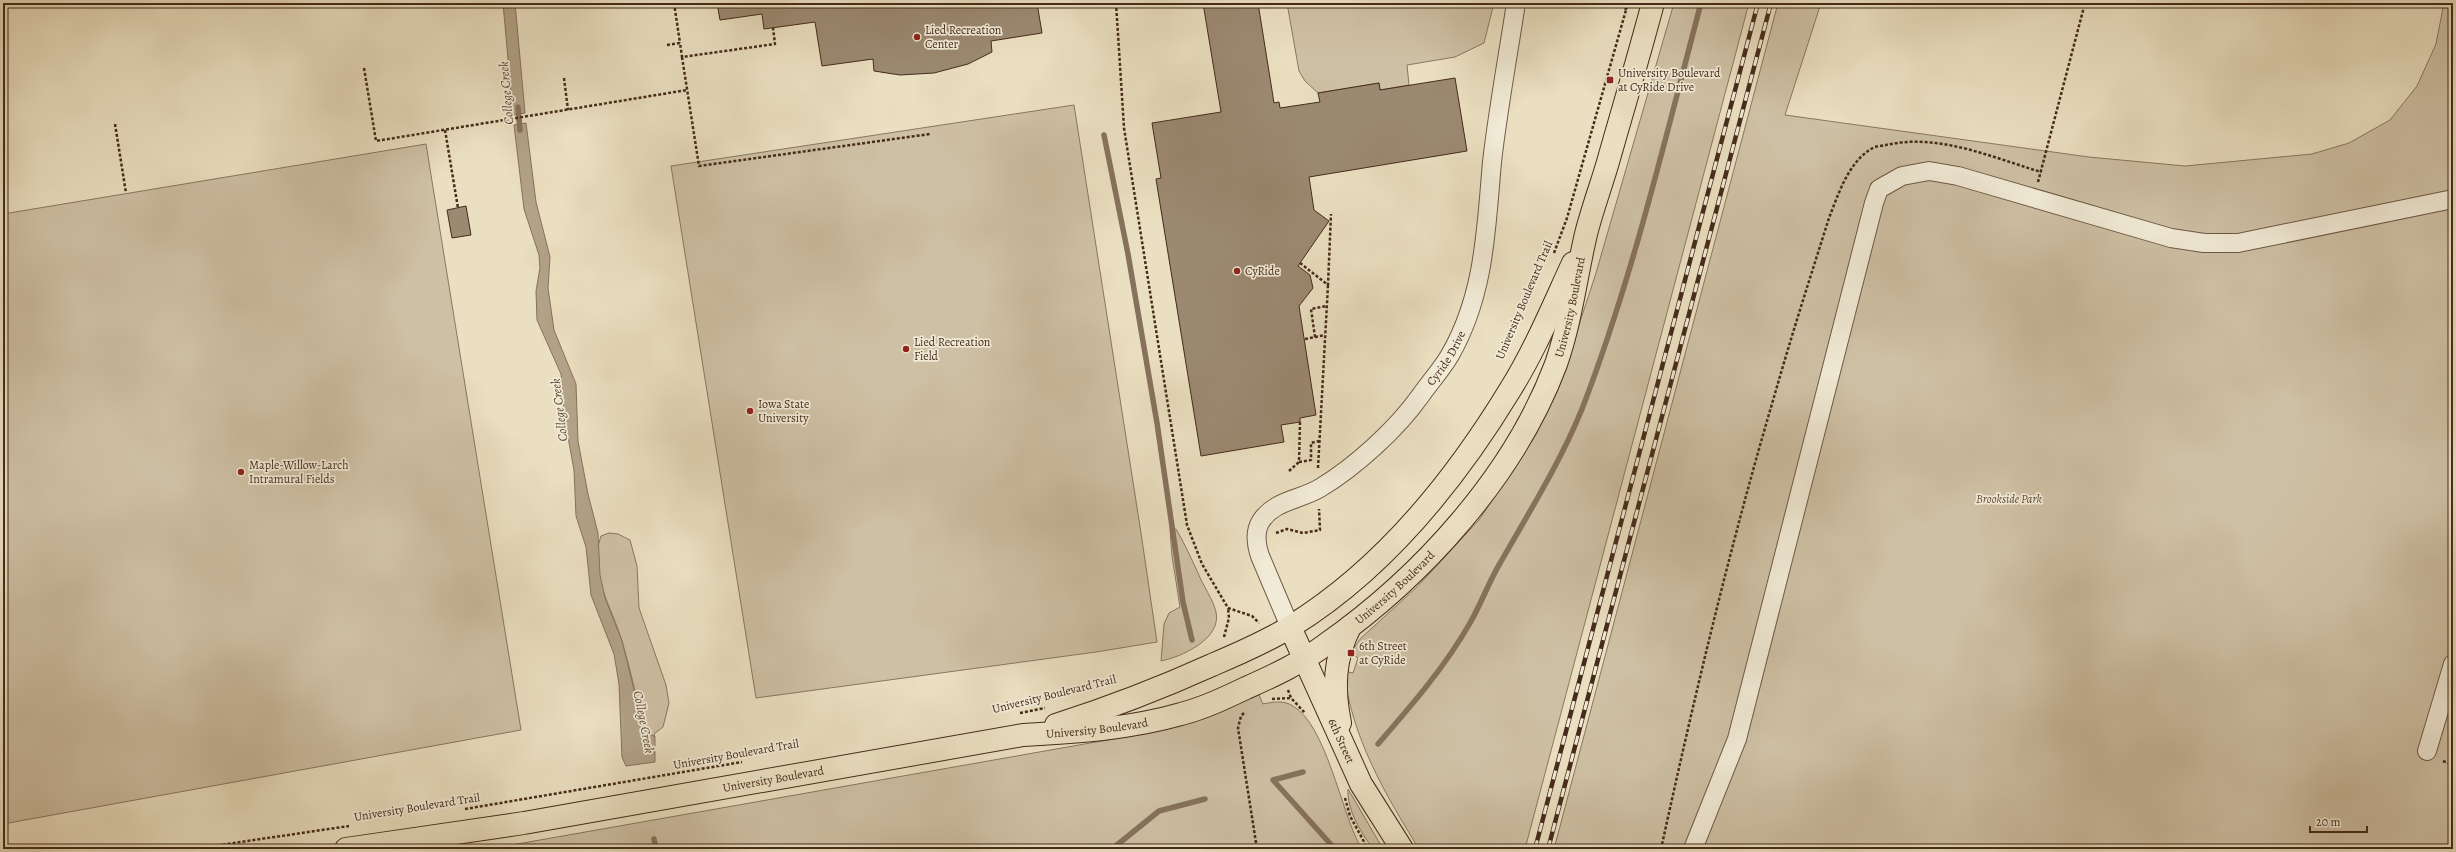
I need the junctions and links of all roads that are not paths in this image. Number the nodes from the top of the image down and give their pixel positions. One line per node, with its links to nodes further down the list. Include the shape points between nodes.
1 (1516, 3): 6 (street, Cyride Drive, via 1492,162 1483,264 1469,312 1450,355 1413,407 1350,469 1318,489 1287,500 1274,508 1261,520 1256,531 1256,545)
2 (1653, 3): 4 (main road, University Boulevard)
3 (2453, 199): 16 (street, via 2238,243 2204,243 2172,238 2034,197 1929,170 1902,176 1879,189 1737,739)
4 (1586, 234): 5 (main road, University Boulevard, via 1571,309 1556,364 1518,439 1488,486 1453,530 1402,582); 6 (main road, University Boulevard, via 1511,389 1440,491 1411,527 1378,560)
5 (1350, 626): 7 (main road, University Boulevard); 10 (main road, via 1338,656 1335,676 1336,702)
6 (1290, 627): 7 (main road, 6th Street); 9 (main road, University Boulevard, via 1177,681 1070,721)
7 (1304, 659): 9 (main road, University Boulevard, via 1214,703 1184,714 1133,725); 10 (main road, 6th Street)
8 (2453, 664): 11 (street)
9 (1023, 735): 12 (main road, University Boulevard)
10 (1344, 747): 15 (main road, 6th Street, via 1361,784)
11 (2427, 750)
12 (524, 823): 13 (main road, University Boulevard); 14 (main road, University Boulevard)
13 (346, 849)
14 (410, 849)
15 (1402, 849)
16 (1693, 849)

